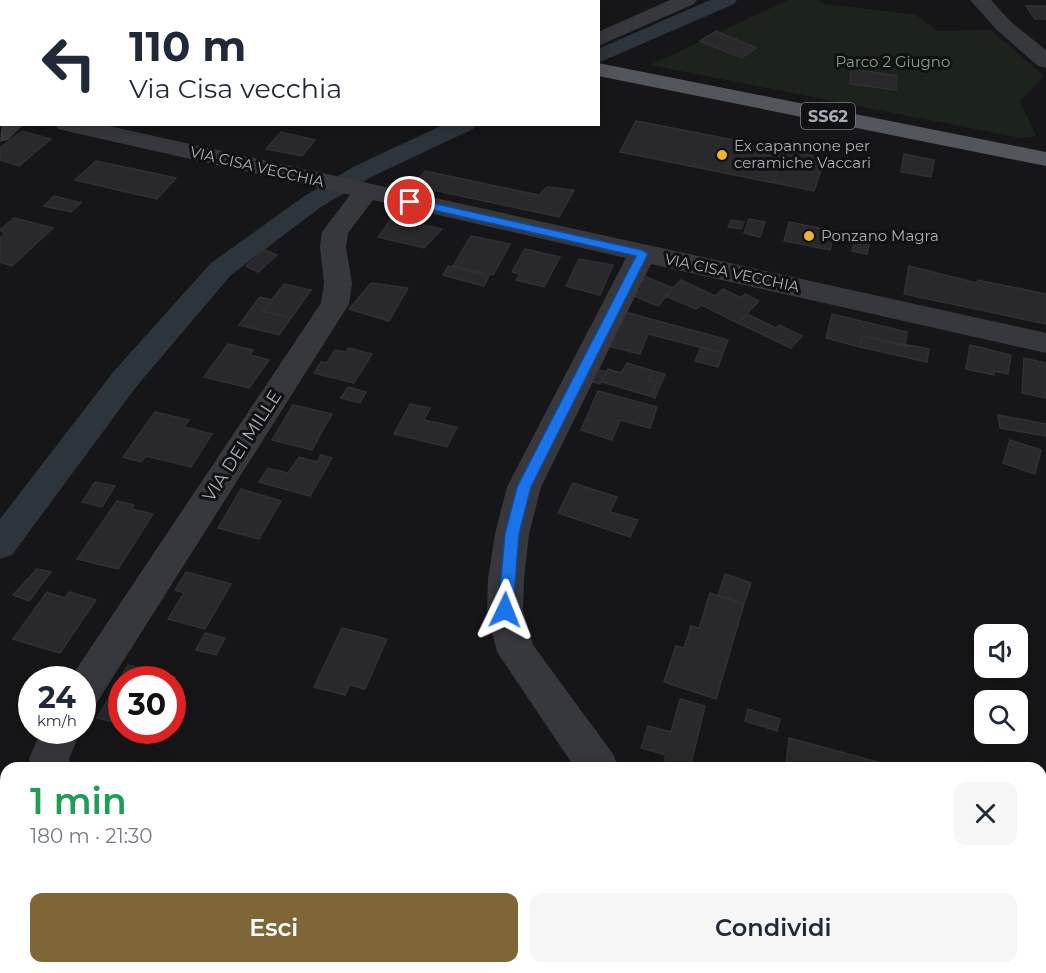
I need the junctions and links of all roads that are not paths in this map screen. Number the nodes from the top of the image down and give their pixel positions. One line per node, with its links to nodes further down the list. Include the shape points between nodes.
1 (687, 0): 3 (street)
2 (980, 0): 4 (street)
3 (600, 39)
4 (1042, 57)
5 (604, 70): 8 (main road, SS62)
6 (86, 126): 7 (street, VIA CISA VECCHIA)
7 (117, 129): 9 (street, VIA CISA VECCHIA)
8 (1046, 159)
9 (358, 190): 10 (street, VIA CISA VECCHIA); 12 (street, VIA DEI MILLE, via 335,232 338,283 334,304)
10 (642, 254): 11 (street, VIA CISA VECCHIA); 15 (street, via 524,487 506,579 505,610 516,652)
11 (1046, 343)
12 (96, 670)
13 (55, 744): 14 (street)
14 (50, 762)
15 (595, 762)

